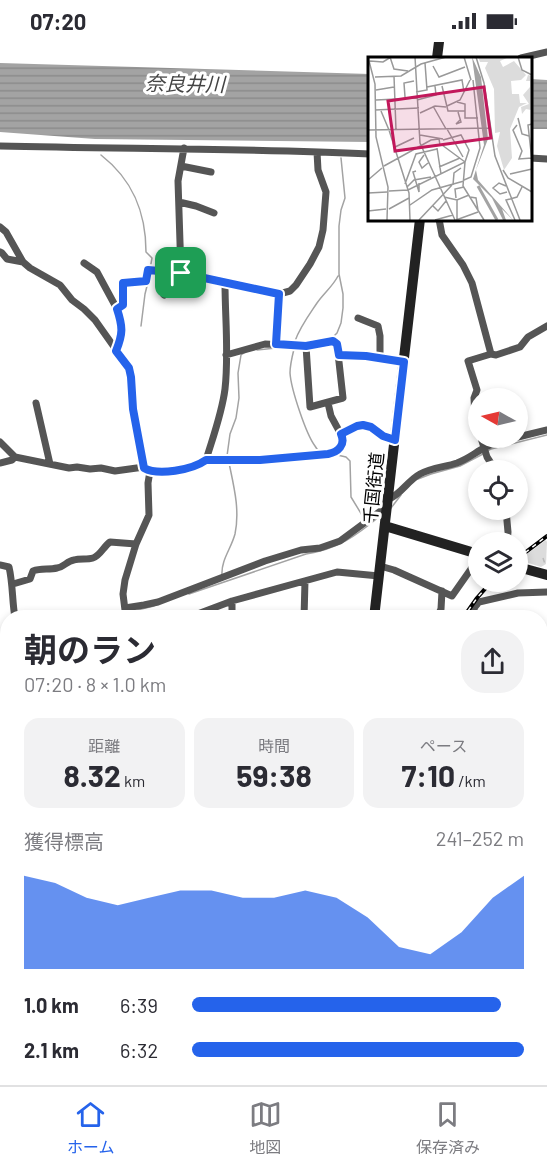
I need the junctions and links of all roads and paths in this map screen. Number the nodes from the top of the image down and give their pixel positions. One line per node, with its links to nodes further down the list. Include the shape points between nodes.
1 (439, 42): 3 (street)
2 (547, 52): 4 (street)
3 (437, 57)
4 (525, 57)
5 (0, 146): 6 (street)
6 (184, 148): 7 (street); 11 (street)
7 (317, 152): 8 (street); 23 (street, via 318,171 326,192 319,247 296,285)
8 (368, 154)
9 (532, 158): 10 (street)
10 (547, 159)
11 (181, 166): 12 (street); 13 (street)
12 (211, 172)
13 (179, 202): 14 (street); 21 (street)
14 (214, 213)
15 (420, 220): 35 (street, 千国街道)
16 (439, 220): 31 (street, via 442,235 472,283)
17 (0, 227): 19 (street)
18 (0, 252): 19 (street, via 7,260)
19 (23, 262): 30 (street, via 60,285 95,320)
20 (84, 263): 25 (street, via 97,272)
21 (178, 273): 22 (street); 24 (street); 25 (street, via 148,270 146,281 123,283 123,305)
22 (225, 283): 23 (street); 32 (street)
23 (279, 294): 28 (street)
24 (164, 295)
25 (117, 309): 30 (street, via 122,336)
26 (358, 318): 34 (street, via 378,326)
27 (547, 327): 31 (street, via 519,347)
28 (276, 344): 29 (street); 32 (street)
29 (306, 346): 33 (street, via 333,341); 38 (street, via 310,407)
30 (116, 351): 52 (street, via 129,368 133,409)
31 (492, 354): 36 (street, via 468,361)
32 (226, 355): 48 (street, via 221,412)
33 (339, 355): 34 (street); 38 (street, via 343,398)
34 (380, 359): 35 (street)
35 (404, 362): 42 (street, 千国街道)
36 (476, 388)
37 (36, 403): 51 (street)
38 (328, 403): 40 (street)
39 (547, 430): 41 (street)
40 (341, 434): 42 (street, via 363,425); 48 (street, via 343,444 328,454)
41 (528, 434)
42 (395, 440): 53 (street, 千国街道)
43 (0, 442): 47 (street)
44 (484, 448): 46 (street)
45 (488, 448): 46 (street)
46 (485, 451): 49 (street); 53 (street, via 422,472 408,482)
47 (15, 457): 50 (street); 51 (street)
48 (206, 460): 52 (street, via 178,470)
49 (490, 460)
50 (0, 463)
51 (50, 464): 52 (street, via 90,470)
52 (147, 469): 55 (street, via 149,515)
53 (387, 508): 54 (street, 千国街道); 69 (street, via 340,541 265,561)
54 (385, 526): 56 (street); 59 (street, 千国街道)
55 (136, 544): 63 (street, via 110,542 94,558 70,560 54,569 38,569 30,579); 68 (street, via 125,580)
56 (468, 551)
57 (0, 565): 63 (street, via 9,567)
58 (528, 570): 61 (street)
59 (380, 571): 62 (street, via 337,572); 64 (street, via 394,570); 73 (street, 千国街道)
60 (468, 573): 64 (street, via 452,596)
61 (547, 575)
62 (305, 581): 66 (street); 72 (street)
63 (13, 584): 67 (street)
64 (442, 591): 74 (street)
65 (547, 592): 75 (street, via 479,602)
66 (232, 601): 70 (street); 71 (street)
67 (14, 610)
68 (126, 610)
69 (132, 610)
70 (213, 610)
71 (232, 610)
72 (304, 610)
73 (375, 610)
74 (441, 610)
75 (474, 610)

